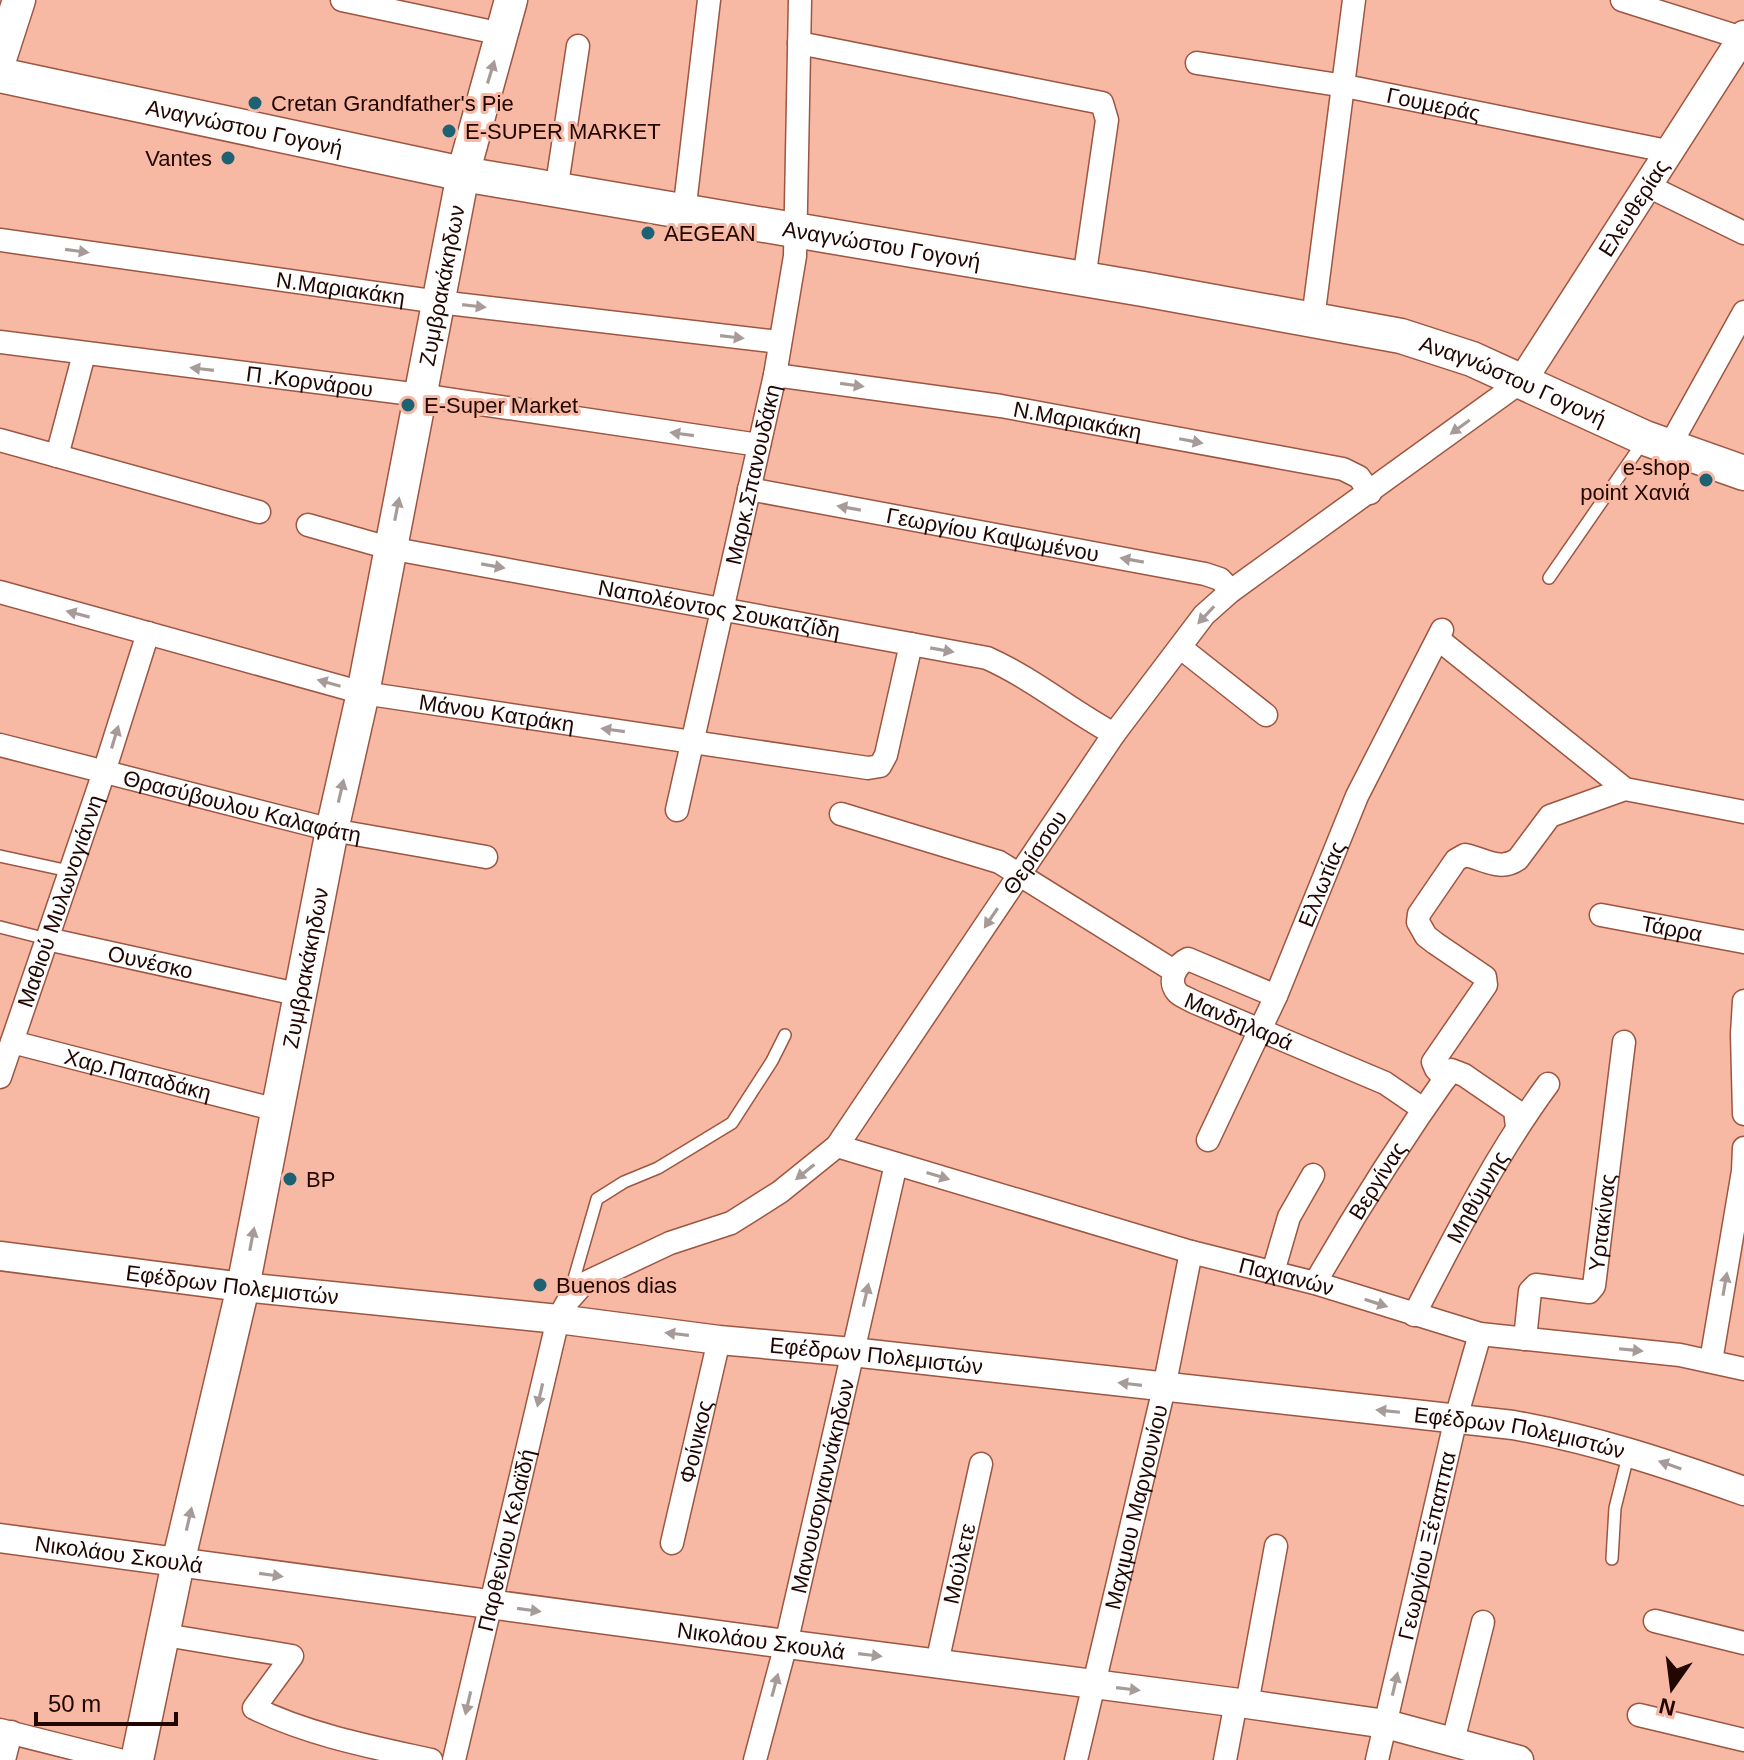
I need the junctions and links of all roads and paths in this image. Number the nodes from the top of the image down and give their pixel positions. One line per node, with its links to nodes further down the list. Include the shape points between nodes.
1 (19, 0): 12 (main road)
2 (342, 0): 8 (street)
3 (511, 0): 8 (main road, Ζυμβρακάκηδων)
4 (709, 0): 20 (street)
5 (800, 0): 10 (street, Μαρκ.Σπανουδάκη)
6 (1354, 0): 15 (street)
7 (1622, 0): 9 (street)
8 (502, 34): 17 (main road, Ζυμβρακάκηδων, one-way to 8)
9 (1743, 37): 16 (street, Ελευθερίας)
10 (799, 43): 21 (street, Μαρκ.Σπανουδάκη); 24 (street, via 1102,103 1107,120)
11 (578, 46): 19 (street)
12 (0, 59)
13 (1197, 63): 15 (street, Γουμεράς)
14 (0, 75): 17 (main road, Αναγνώστου Γογονή)
15 (1345, 86): 16 (street, Γουμεράς); 27 (street)
16 (1667, 151): 18 (street, Ελευθερίας)
17 (463, 174): 19 (main road, Αναγνώστου Γογονή); 25 (main road, Ζυμβρακάκηδων)
18 (1646, 185): 22 (street); 32 (street, Ελευθερίας)
19 (556, 191): 20 (main road, Αναγνώστου Γογονή)
20 (684, 213): 21 (main road, Αναγνώστου Γογονή)
21 (795, 230): 24 (main road, Αναγνώστου Γογονή); 29 (street, Μαρκ.Σπανουδάκη)
22 (1744, 233)
23 (0, 240): 25 (street, Ν.Μαριακάκη, one-way to 25)
24 (1084, 279): 27 (main road, Αναγνώστου Γογονή)
25 (439, 302): 29 (street, Ν.Μαριακάκη, one-way to 29); 33 (main road, Ζυμβρακάκηδων)
26 (1744, 312): 35 (street)
27 (1313, 319): 32 (main road, Αναγνώστου Γογονή, via 1401,336)
28 (0, 342): 30 (street, Π .Κορνάρου)
29 (779, 342): 31 (street, Μαρκ.Σπανουδάκη)
30 (84, 354): 33 (street, Π .Κορνάρου, one-way to 30); 37 (street)
31 (775, 375): 36 (street, Μαρκ.Σπανουδάκη); 40 (street, Ν.Μαριακάκη, one-way to 40, via 1001,406 1343,469 1359,477)
32 (1522, 381): 35 (main road, Αναγνώστου Γογονή); 40 (street, Θερίσσου, one-way to 40)
33 (420, 395): 36 (street, Π .Κορνάρου, one-way to 33); 43 (main road, Ζυμβρακάκηδων, one-way to 33)
34 (0, 440): 37 (street)
35 (1657, 443): 38 (main road, Αναγνώστου Γογονή); 44 (lane)
36 (759, 445): 39 (street, Μαρκ.Σπανουδάκη)
37 (57, 456): 41 (street)
38 (1744, 473)
39 (749, 489): 45 (street, Γεωργίου Καψωμένου, one-way to 39, via 1220,579 1205,574); 47 (street, Μαρκ.Σπανουδάκη)
40 (1370, 493): 45 (street, Θερίσσου)
41 (259, 512)
42 (308, 525): 43 (street, Ναπολέοντος Σουκατζίδη)
43 (389, 548): 47 (street, Ναπολέοντος Σουκατζίδη, one-way to 47); 51 (main road, Ζυμβρακάκηδων)
44 (1549, 578)
45 (1231, 591): 50 (street, Θερίσσου, one-way to 50, via 1204,615)
46 (0, 592): 48 (street, Μάνου Κατράκη, one-way to 46)
47 (722, 608): 49 (street, Ναπολέοντος Σουκατζίδη); 54 (street, Μαρκ.Σπανουδάκη)
48 (148, 633): 51 (street, Μάνου Κατράκη, one-way to 48); 56 (street, Μαθιού Μυλωνογιάννη, one-way to 48)
49 (911, 644): 53 (street, Ναπολέοντος Σουκατζίδη, one-way to 53, via 987,658); 54 (street, Μάνου Κατράκη, via 880,766)
50 (1181, 648): 52 (street); 53 (street, Θερίσσου)
51 (363, 693): 54 (street, Μάνου Κατράκη, one-way to 51); 61 (main road, Ζυμβρακάκηδων, one-way to 51)
52 (1266, 715)
53 (1114, 734): 65 (street, Θερίσσου)
54 (690, 742): 58 (street, Μαρκ.Σπανουδάκη)
55 (0, 745): 56 (street, Θρασύβουλου Καλαφάτη)
56 (104, 772): 61 (street, Θρασύβουλου Καλαφάτη); 64 (street, Μαθιού Μυλωνογιάννη)
57 (1625, 789): 59 (street); 72 (street, Ελλωτίας, via 1440,634 1357,796); 80 (street, via 1550,816 1511,864 1503,867 1465,855 1456,860 1419,914 1426,936 1485,977 1486,985 1433,1062)
58 (677, 810)
59 (1744, 812)
60 (841, 814): 65 (street, via 999,862)
61 (332, 830): 63 (street, Θρασύβουλου Καλαφάτη); 71 (main road, Ζυμβρακάκηδων)
62 (0, 856): 64 (lane)
63 (486, 857)
64 (69, 871): 68 (street, Μαθιού Μυλωνογιάννη)
65 (1021, 874): 70 (street); 87 (street, Θερίσσου, one-way to 87)
66 (1601, 915): 69 (street, Τάρρα)
67 (0, 927): 68 (lane, Ουνέσκο)
68 (47, 939): 71 (street, Ουνέσκο); 76 (street, Μαθιού Μυλωνογιάννη)
69 (1744, 942)
70 (1174, 971): 72 (street, Μανδηλαρά, via 1188,959); 74 (street, Μανδηλαρά, via 1177,992)
71 (301, 995): 83 (main road, Ζυμβρακάκηδων)
72 (1276, 996): 74 (street, Ελλωτίας)
73 (1744, 1001): 78 (street)
74 (1260, 1029): 82 (street, Μανδηλαρά, via 1385,1083); 86 (street, Ελλωτίας)
75 (785, 1035): 97 (lane, via 732,1123 597,1199)
76 (6, 1040): 79 (street, Μαθιού Μυλωνογιάννη); 83 (street, Χαρ.Παπαδάκη)
77 (1624, 1042): 100 (street, Υρτακίνας, via 1594,1286 1589,1292 1536,1285 1530,1291)
78 (1743, 1052): 84 (street)
79 (0, 1077)
80 (1445, 1079): 82 (street, Βεργίνας); 85 (street, via 1451,1070 1464,1075 1515,1110)
81 (1548, 1084): 85 (street, Μηθύμνης)
82 (1423, 1109): 95 (street, Βεργίνας)
83 (277, 1110): 96 (main road, Ζυμβρακάκηδων, one-way to 83)
84 (1744, 1114)
85 (1517, 1127): 98 (street, Μηθύμνης)
86 (1208, 1140)
87 (837, 1146): 89 (street, Παχιανών); 97 (street, Θερίσσου, one-way to 97, via 731,1223 670,1243 583,1284)
88 (1744, 1148): 91 (street)
89 (896, 1164): 92 (street, Παχιανών, one-way to 92); 102 (street, Μανουσογιαννάκηδων, one-way to 89)
90 (1313, 1175): 94 (street, via 1289,1217)
91 (1738, 1240): 103 (street, one-way to 91)
92 (1191, 1252): 94 (street, Παχιανών); 105 (street, Μαχιμου Mαργουνίου)
93 (0, 1256): 96 (street, Εφέδρων Πολεμιστών)
94 (1273, 1272): 95 (street, Παχιανών)
95 (1315, 1283): 98 (street, Παχιανών, one-way to 98)
96 (243, 1287): 97 (street, Εφέδρων Πολεμιστών); 114 (main road, Ζυμβρακάκηδων, one-way to 96)
97 (563, 1310): 101 (street, Εφέδρων Πολεμιστών, one-way to 97); 115 (street, Παρθενίου Κελαϊδή, one-way to 115)
98 (1414, 1315): 99 (street, Παχιανών)
99 (1480, 1334): 100 (street, Παχιανών); 106 (street, Γεωργίου Ξέπαππα)
100 (1525, 1339): 103 (street, Παχιανών, one-way to 103)
101 (719, 1340): 102 (street, Εφέδρων Πολεμιστών); 111 (street, Φοίνικος)
102 (852, 1352): 105 (street, Εφέδρων Πολεμιστών, one-way to 102); 120 (street, Μανουσογιαννάκηδων)
103 (1711, 1361): 104 (street, Παχιανών)
104 (1744, 1369)
105 (1164, 1388): 106 (street, Εφέδρων Πολεμιστών, one-way to 105); 122 (street, Μαχιμου Mαργουνίου)
106 (1456, 1418): 107 (street, Εφέδρων Πολεμιστών, via 1569,1434); 125 (street, Γεωργίου Ξέπαππα, one-way to 106)
107 (1630, 1451): 109 (street, Εφέδρων Πολεμιστών, one-way to 107); 113 (lane, via 1615,1508)
108 (981, 1464): 121 (street, Μούλετε)
109 (1744, 1491)
110 (0, 1538): 114 (street, Νικολάου Σκουλά)
111 (672, 1543)
112 (1276, 1546): 123 (street)
113 (1612, 1559)
114 (178, 1563): 115 (street, Νικολάου Σκουλά, one-way to 115); 118 (main road, Ζυμβρακάκηδων)
115 (491, 1604): 120 (street, Νικολάου Σκουλά, one-way to 120); 133 (street, Παρθενίου Κελαϊδή, one-way to 133)
116 (1655, 1621): 119 (street)
117 (1483, 1622): 128 (street)
118 (165, 1635): 131 (main road, Ζυμβρακάκηδων); 132 (street, via 292,1656 254,1708 348,1741)
119 (1744, 1643)
120 (786, 1644): 121 (street, Νικολάου Σκουλά, one-way to 121); 134 (street, Μανουσογιαννάκηδων, one-way to 120)
121 (937, 1663): 122 (street, Νικολάου Σκουλά)
122 (1094, 1685): 123 (street, Νικολάου Σκουλά, one-way to 123); 135 (street, Μαχιμου Mαργουνίου)
123 (1242, 1703): 125 (street, Νικολάου Σκουλά); 136 (street)
124 (1639, 1715): 127 (street)
125 (1386, 1724): 128 (street, Νικολάου Σκουλά); 137 (street, Γεωργίου Ξέπαππα)
126 (5, 1731): 129 (street); 130 (street)
127 (1744, 1740)
128 (1453, 1741): 138 (street, Νικολάου Σκουλά)
129 (4, 1760)
130 (119, 1760)
131 (137, 1760)
132 (431, 1760)
133 (454, 1760)
134 (755, 1760)
135 (1076, 1760)
136 (1225, 1760)
137 (1377, 1760)
138 (1519, 1760)

